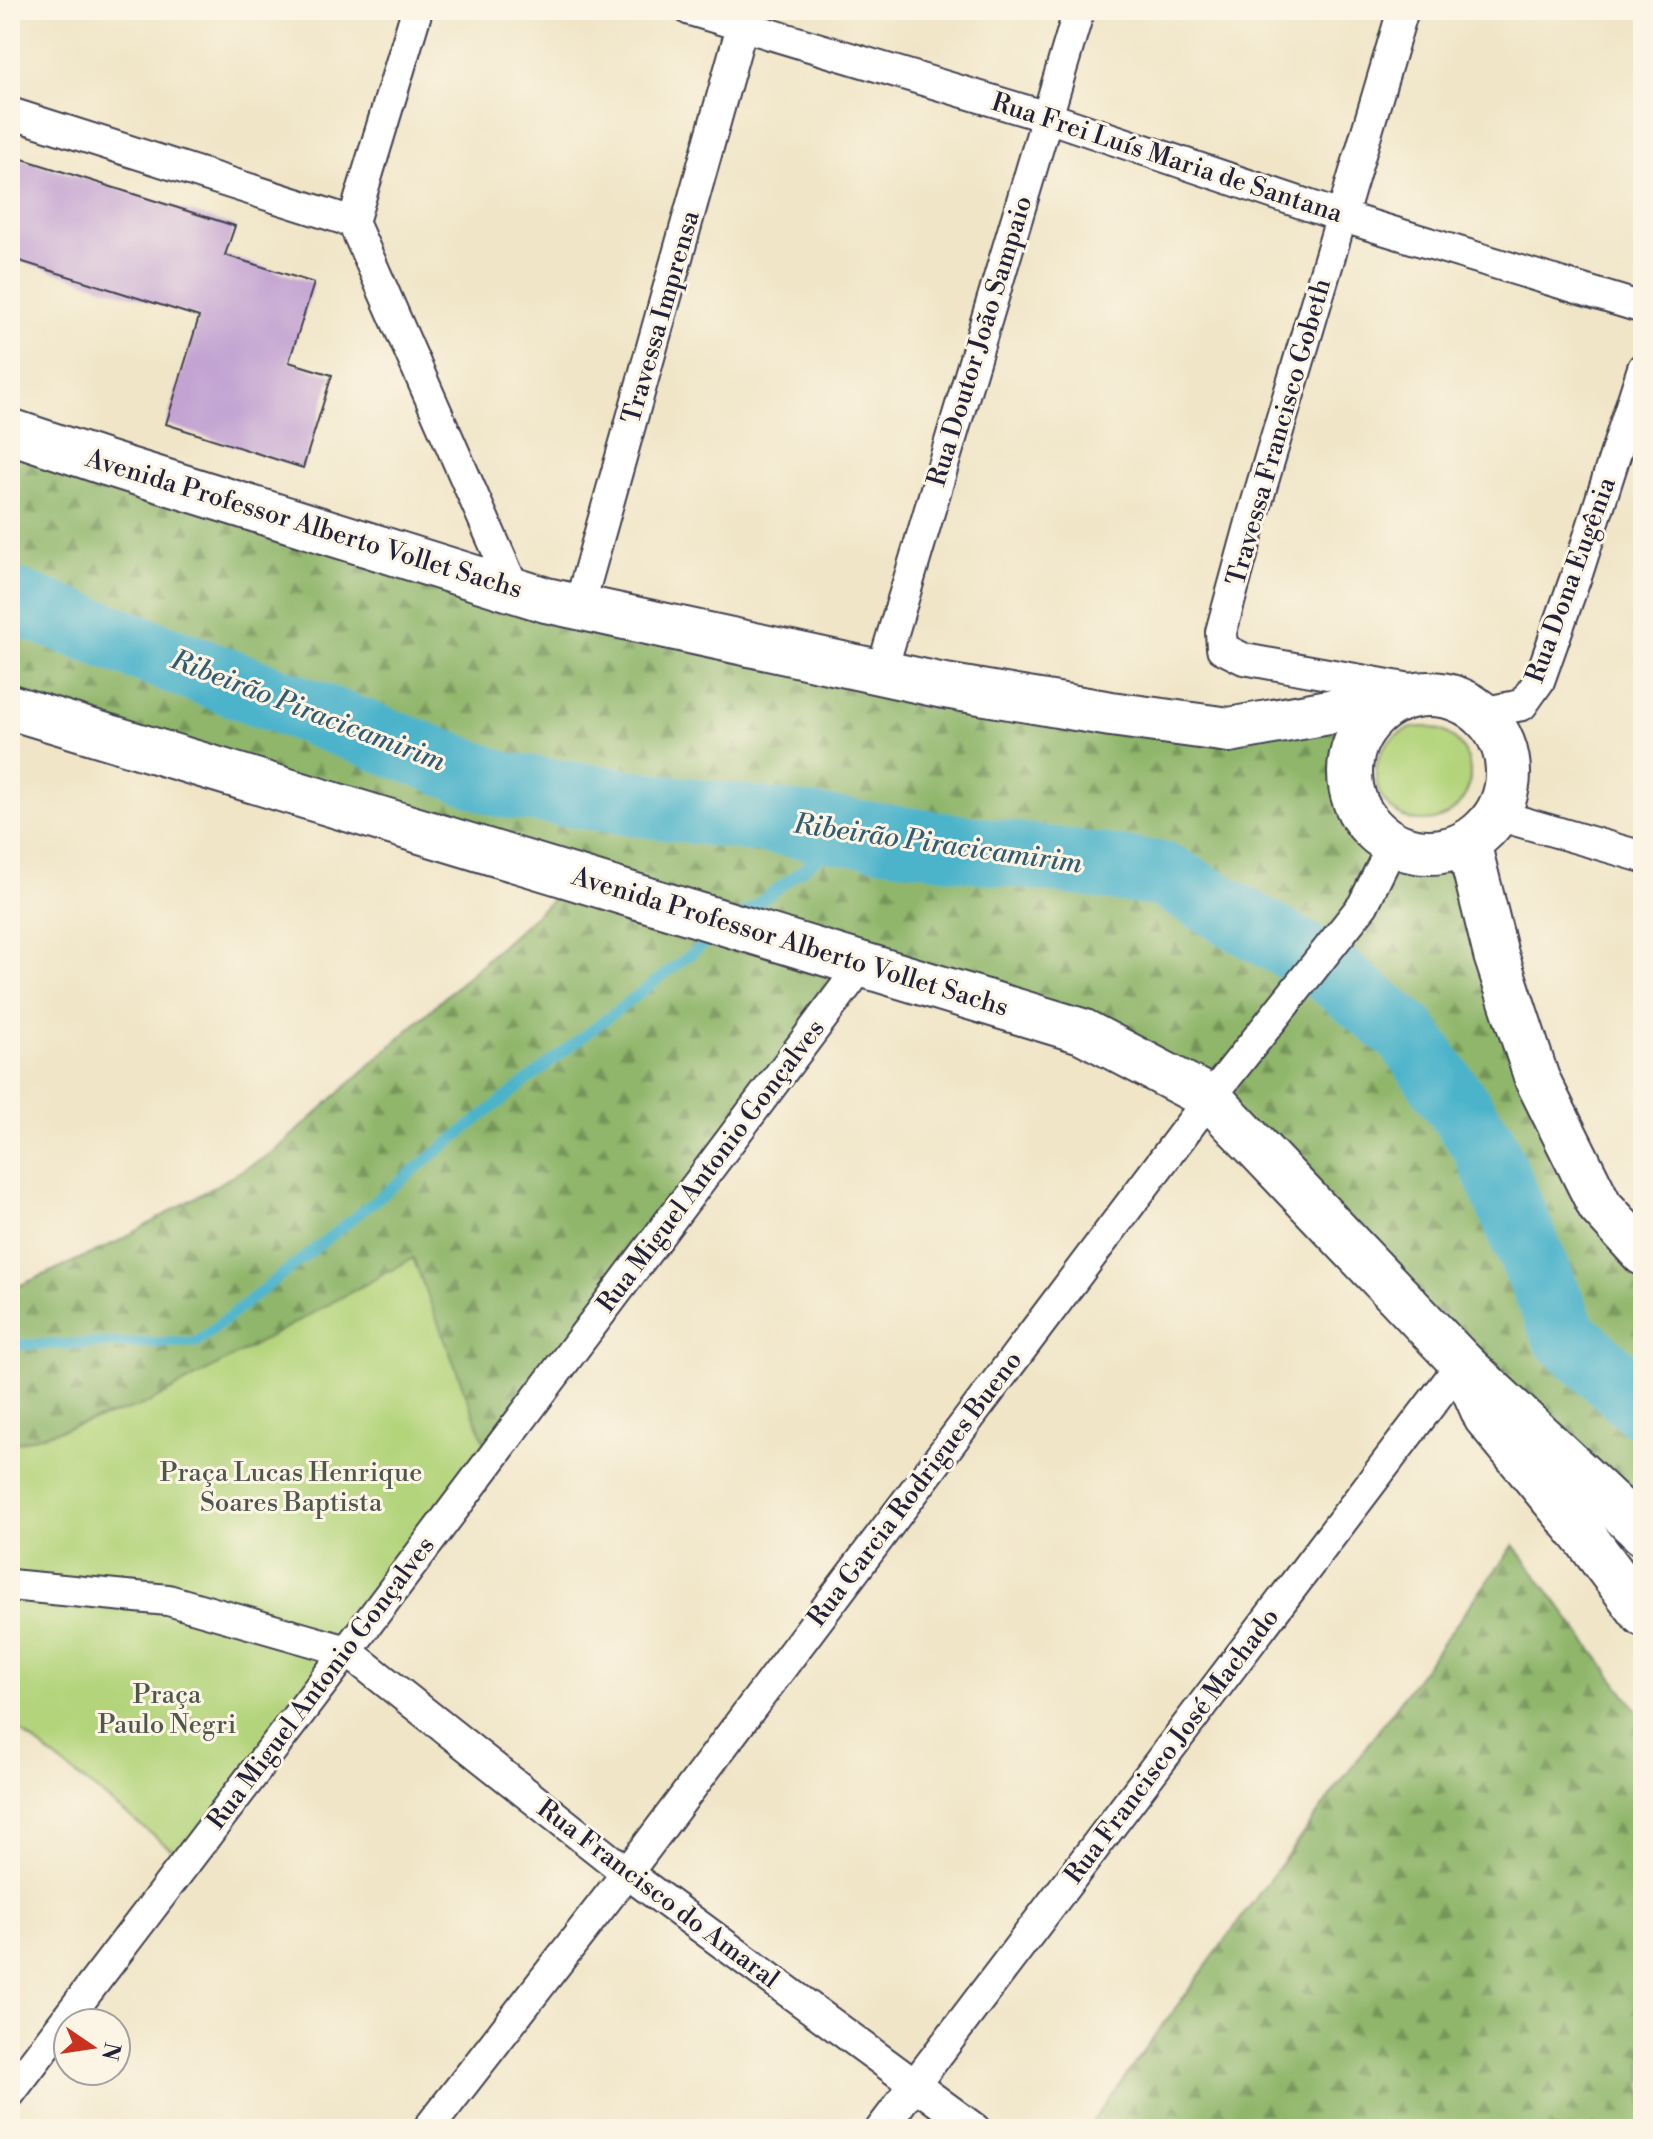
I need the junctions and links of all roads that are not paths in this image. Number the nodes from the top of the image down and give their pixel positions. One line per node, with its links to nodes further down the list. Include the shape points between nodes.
1 (417, 10): 9 (street)
2 (690, 10): 5 (street, Rua Frei Luís Maria de Santana)
3 (1079, 10): 7 (street, Rua Doutor João Sampaio)
4 (1403, 10): 8 (street, Travessa Francisco Gobeth)
5 (742, 26): 7 (street, Rua Frei Luís Maria de Santana); 14 (street, Travessa Imprensa)
6 (10, 113): 9 (street)
7 (1047, 117): 8 (street, Rua Frei Luís Maria de Santana); 15 (street, Rua Doutor João Sampaio)
8 (1343, 217): 10 (street, Rua Frei Luís Maria de Santana); 16 (street, Travessa Francisco Gobeth, via 1253,515 1221,632 1222,648 1244,659)
9 (353, 222): 13 (street)
10 (1643, 308)
11 (1643, 368): 18 (street, Rua Dona Eugênia, via 1539,681 1522,705)
12 (10, 431): 13 (main road, Avenida Professor Alberto Vollet Sachs)
13 (515, 591): 14 (main road, Avenida Professor Alberto Vollet Sachs)
14 (579, 607): 15 (main road, Avenida Professor Alberto Vollet Sachs)
15 (881, 673): 16 (main road, Avenida Professor Alberto Vollet Sachs, via 1229,730)
16 (1417, 696): 18 (main road, via 1459,700); 20 (main road, via 1379,712 1362,732 1352,756 1351,782 1358,807 1372,828)
17 (10, 707): 22 (main road, Avenida Professor Alberto Vollet Sachs)
18 (1481, 713): 19 (main road, via 1496,730 1509,772 1505,794)
19 (1482, 829): 20 (main road, via 1443,851 1418,852); 21 (street); 24 (main road, via 1496,955 1537,1079 1600,1206)
20 (1393, 844): 23 (street, Rua Garcia Rodrigues Bueno, via 1363,905)
21 (1643, 857)
22 (862, 965): 23 (main road, Avenida Professor Alberto Vollet Sachs, via 1082,1031); 29 (street, Rua Miguel Antonio Gonçalves)
23 (1210, 1098): 25 (main road, Avenida Professor Alberto Vollet Sachs); 30 (street, Rua Garcia Rodrigues Bueno)
24 (1643, 1253)
25 (1462, 1363): 26 (main road, Avenida Professor Alberto Vollet Sachs); 28 (main road, via 1486,1417); 31 (street, Rua Francisco José Machado)
26 (1643, 1533)
27 (10, 1585): 29 (street, via 168,1600)
28 (1643, 1614)
29 (347, 1651): 30 (street, Rua Francisco do Amaral); 32 (street, Rua Miguel Antonio Gonçalves)
30 (627, 1873): 31 (street, Rua Francisco do Amaral); 33 (street, Rua Garcia Rodrigues Bueno)
31 (914, 2086): 34 (street, Rua Francisco José Machado); 35 (street, Rua Francisco do Amaral)
32 (10, 2093)
33 (428, 2129)
34 (881, 2129)
35 (975, 2129)

